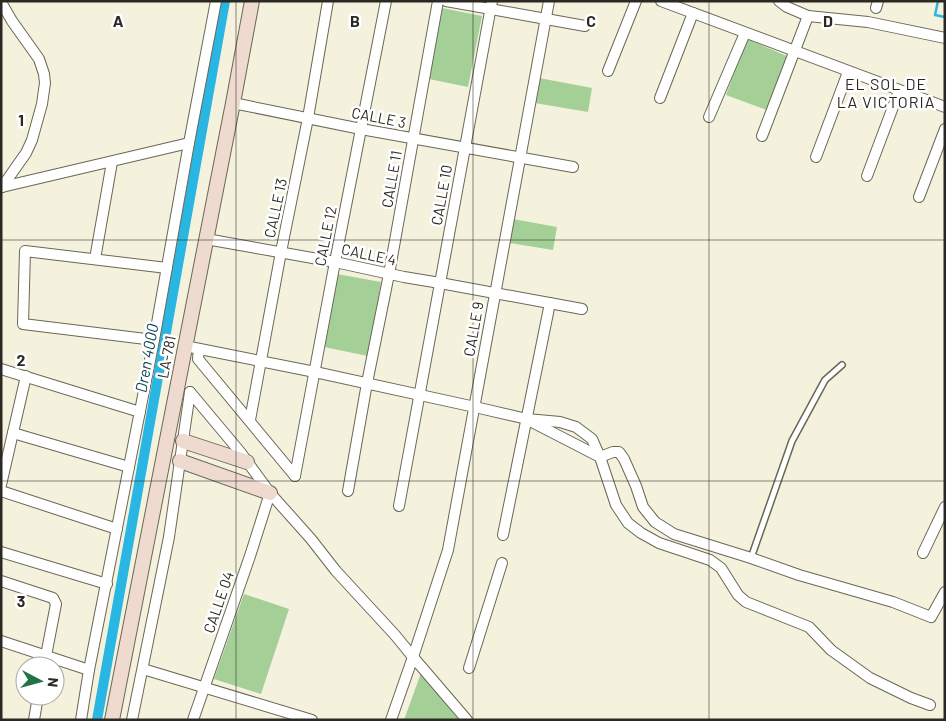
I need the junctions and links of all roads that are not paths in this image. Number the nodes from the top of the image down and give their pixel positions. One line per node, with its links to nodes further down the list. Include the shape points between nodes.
1 (216, 1): 32 (street)
2 (252, 1): 24 (street, LA-781 / LA-781)
3 (328, 1): 27 (street, CALLE 13)
4 (386, 1): 29 (street, CALLE 12)
5 (438, 1): 31 (street, CALLE 11)
6 (446, 1): 12 (street)
7 (549, 1): 15 (street, CALLE 9)
8 (636, 1): 20 (street)
9 (661, 1): 13 (street)
10 (779, 1): 14 (street)
11 (1, 2): 36 (street, via 39,59 45,82 32,140 2,187)
12 (491, 5): 15 (street); 33 (street, CALLE 10)
13 (694, 14): 17 (street); 23 (street)
14 (808, 16): 18 (street, via 868,22); 19 (street)
15 (545, 19): 16 (street); 34 (street, CALLE 9)
16 (585, 26)
17 (745, 33): 19 (street); 26 (street)
18 (945, 38)
19 (795, 51): 21 (street); 30 (street)
20 (608, 72)
21 (848, 72): 22 (street); 35 (street)
22 (899, 91): 25 (street); 38 (street)
23 (660, 98)
24 (233, 103): 27 (street, CALLE 3); 40 (street, LA-781 / LA-781)
25 (945, 107)
26 (710, 117)
27 (308, 118): 29 (street, CALLE 3); 41 (street, CALLE 13)
28 (945, 129): 39 (street)
29 (361, 130): 31 (street, CALLE 3); 43 (street, CALLE 12)
30 (762, 136)
31 (414, 139): 33 (street, CALLE 3); 45 (street, CALLE 11)
32 (189, 143): 36 (street); 44 (street)
33 (465, 148): 34 (street, CALLE 3); 46 (street, CALLE 10)
34 (520, 158): 37 (street, CALLE 3); 47 (street, CALLE 9)
35 (816, 158)
36 (112, 162): 42 (street)
37 (573, 167)
38 (867, 176)
39 (919, 196)
40 (206, 239): 41 (street, CALLE 4); 51 (street, LA-781 / LA-781)
41 (281, 252): 43 (street, CALLE 4); 53 (street, CALLE 13)
42 (95, 259): 44 (street); 50 (street, via 25,251 23,324)
43 (335, 262): 45 (street, CALLE 4); 56 (street, CALLE 12)
44 (167, 268): 50 (street)
45 (389, 274): 46 (street, CALLE 4); 58 (street, CALLE 11)
46 (440, 283): 47 (street, CALLE 4); 59 (street, CALLE 10)
47 (495, 294): 48 (street, CALLE 4); 60 (street, CALLE 9)
48 (550, 303): 49 (street, CALLE 4); 63 (street)
49 (582, 309)
50 (154, 340): 61 (street)
51 (185, 346): 52 (street); 99 (street, LA-781 / LA-781)
52 (199, 349): 53 (street); 62 (street, via 198,358)
53 (260, 362): 56 (street); 62 (street, CALLE 13)
54 (842, 365): 80 (lane, via 825,380 792,441)
55 (1, 369): 57 (street)
56 (315, 372): 58 (street); 62 (street, CALLE 12, via 295,476)
57 (26, 376): 61 (street); 64 (street)
58 (367, 383): 59 (street); 72 (street, CALLE 11)
59 (420, 395): 60 (street); 74 (street, CALLE 10)
60 (474, 406): 63 (street); 88 (street, CALLE 9, via 448,550)
61 (140, 412): 69 (street)
62 (250, 420)
63 (527, 420): 66 (street); 66 (street, via 560,422 576,427 592,439); 77 (street)
64 (13, 433): 69 (street); 70 (street)
65 (183, 441): 67 (street); 68 (street); 68 (street, via 190,392)
66 (600, 456): 80 (street, via 619,452 643,507 655,522 674,534); 94 (street, via 616,504 628,523 641,534 710,560 721,568 746,602 809,627 831,650 870,678)
67 (180, 461): 73 (street); 91 (street, via 169,537)
68 (247, 462): 73 (street)
69 (129, 468): 76 (street)
70 (1, 485)
71 (1, 491): 76 (street)
72 (348, 491)
73 (270, 492): 88 (street); 93 (street, CALLE 04)
74 (399, 506)
75 (945, 506): 79 (street)
76 (117, 530): 83 (street)
77 (503, 535)
78 (1, 552): 83 (street)
79 (923, 553)
80 (751, 558): 84 (street, via 931,617)
81 (502, 563): 90 (street)
82 (1, 581): 87 (street, via 53,598 56,604)
83 (107, 584): 92 (street)
84 (945, 592)
85 (1, 641): 86 (street)
86 (33, 656)
87 (45, 656)
88 (413, 657): 102 (street, CALLE 9); 103 (street)
89 (65, 665): 92 (street)
90 (469, 668)
91 (142, 669): 93 (street); 96 (street)
92 (89, 670): 98 (street)
93 (204, 687): 100 (street, CALLE 04); 101 (street)
94 (930, 705)
95 (36, 706): 97 (street)
96 (136, 719)
97 (34, 720)
98 (81, 720)
99 (112, 720)
100 (193, 720)
101 (312, 720)
102 (391, 720)
103 (467, 720)

